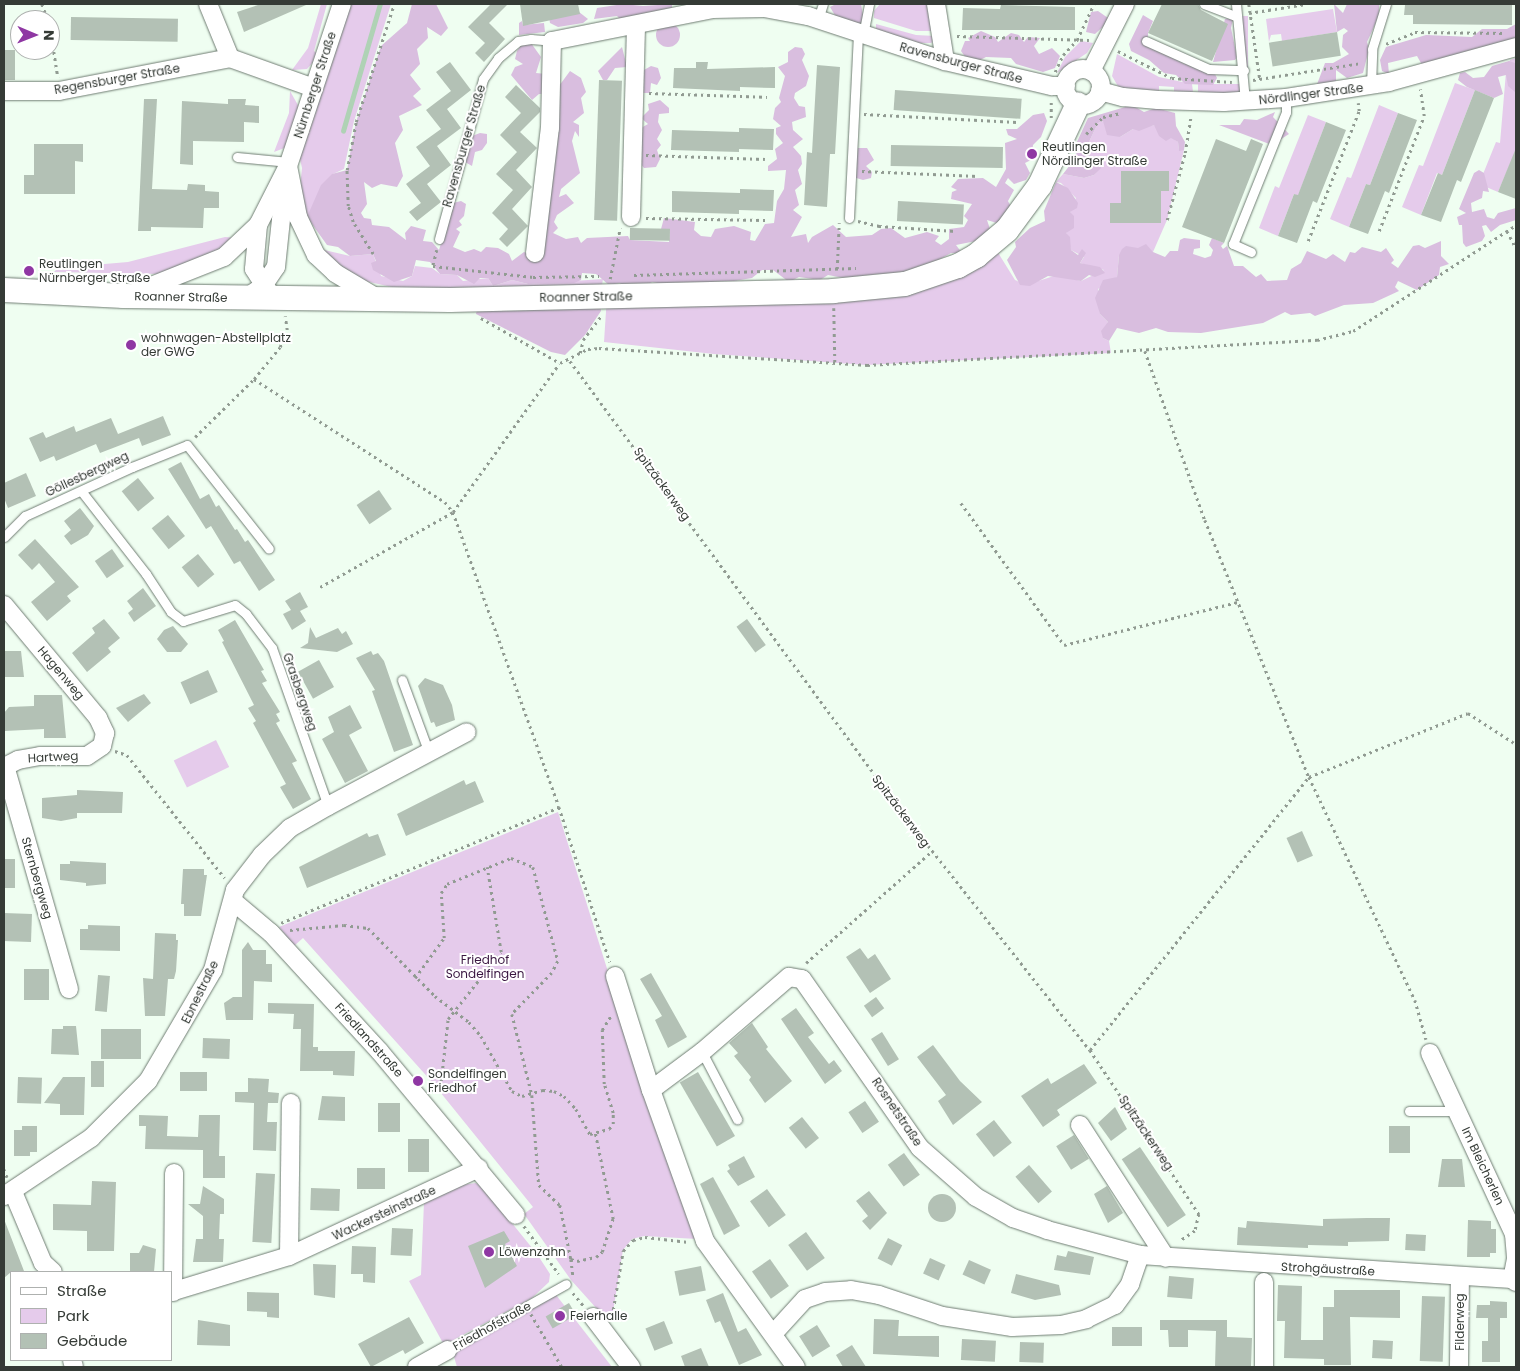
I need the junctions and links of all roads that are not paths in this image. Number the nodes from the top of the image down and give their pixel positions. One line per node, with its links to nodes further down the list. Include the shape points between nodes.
1 (208, 4): 17 (street)
2 (342, 4): 21 (street, Nürnberger Straße)
3 (869, 4): 13 (lane)
4 (936, 4): 18 (street)
5 (1125, 4): 20 (street)
6 (1204, 4): 11 (lane)
7 (1236, 4): 11 (lane)
8 (1386, 4): 22 (lane)
9 (710, 7): 10 (street, Ravensburger Straße); 12 (street, Ravensburger Straße)
10 (820, 11): 13 (street, Ravensburger Straße)
11 (1235, 16): 19 (lane)
12 (636, 25): 15 (street, Ravensburger Straße); 30 (street)
13 (861, 34): 18 (street, Ravensburger Straße); 31 (lane, via 853,114)
14 (1514, 40): 22 (street, Nördlinger Straße, via 1416,76)
15 (552, 41): 33 (lane, Ravensburger Straße, via 518,41 498,58 483,79); 34 (street, via 550,128)
16 (1146, 41): 19 (lane, via 1209,69)
17 (230, 58): 21 (street); 23 (street, Regensburger Straße, via 59,91)
18 (946, 61): 25 (street, Ravensburger Straße, via 1052,86)
19 (1244, 70): 27 (lane)
20 (1091, 71): 24 (street, via 1100,80); 25 (street, via 1074,72)
21 (314, 88): 29 (street, Nürnberger Straße)
22 (1363, 88): 26 (street, Nördlinger Straße)
23 (4, 91)
24 (1100, 91): 25 (street, via 1091,103); 27 (street, Nördlinger Straße, via 1141,99)
25 (1072, 95): 38 (street, Roanner Straße, via 1030,202 1007,230 976,256 923,279 881,288 835,280 609,286)
26 (1286, 98): 27 (street, Nördlinger Straße); 35 (lane, via 1286,112 1233,244)
27 (1254, 101)
28 (237, 157): 29 (lane)
29 (288, 164): 32 (street, Nürnberger Straße); 38 (street, Nürnberger Straße, via 298,217 316,256 335,273); 39 (street, Nürnberger Straße, via 276,267)
30 (631, 217)
31 (849, 218)
32 (258, 225): 37 (street, Nürnberger Straße, via 224,257); 39 (street, Nürnberger Straße, via 254,269)
33 (439, 239)
34 (535, 252)
35 (1251, 252)
36 (4, 290): 37 (street, Roanner Straße)
37 (124, 296): 39 (street, Roanner Straße)
38 (379, 299): 39 (street, Roanner Straße)
39 (267, 300)
40 (82, 492): 41 (lane, Göllesbergweg, via 25,516); 42 (lane, Göllesbergweg, via 132,466 187,445); 49 (lane, Grasbergweg, via 177,617 183,621 192,620 234,605 246,614 272,648)
41 (4, 537)
42 (269, 549)
43 (4, 605): 46 (street, Hagenweg, via 98,718 105,733)
44 (402, 680): 47 (lane)
45 (467, 732): 47 (street, Ebnestraße)
46 (102, 746): 48 (street, Hartweg, via 87,756 40,756)
47 (429, 753): 49 (street, Ebnestraße)
48 (4, 767): 52 (street, Sternbergweg)
49 (328, 806): 50 (street, Ebnestraße, via 290,828 262,855)
50 (234, 896): 61 (street, Friedlandstraße, via 269,931); 63 (street, Ebnestraße, via 213,970 148,1081 91,1138)
51 (615, 976): 55 (street)
52 (69, 989)
53 (702, 1052): 55 (street); 59 (lane); 65 (street, Rosnetstraße, via 790,977 802,979 920,1148 976,1197 1012,1218)
54 (1430, 1053): 58 (street, Im Bleicherlen)
55 (650, 1090): 75 (street, via 705,1240)
56 (291, 1103): 66 (street)
57 (1410, 1111): 58 (lane, Im Bleicherlen)
58 (1457, 1111): 70 (street, Im Bleicherlen, via 1514,1234)
59 (737, 1118)
60 (1080, 1126): 67 (street)
61 (479, 1168): 64 (street, Friedlandstraße); 66 (street, Wackersteinstraße)
62 (174, 1173): 73 (street, Wackersteinstraße)
63 (8, 1194): 68 (street)
64 (516, 1215)
65 (1140, 1255): 67 (street, Strohgäustraße); 75 (street, via 1130,1284 1115,1305 1086,1319 1061,1325 1012,1327 942,1316 878,1295 851,1290 825,1292 806,1299)
66 (289, 1256): 73 (street, Wackersteinstraße)
67 (1166, 1258): 69 (street, Strohgäustraße)
68 (47, 1269)
69 (1460, 1277): 70 (street, Strohgäustraße); 81 (street, Filderweg)
70 (1514, 1281)
71 (1264, 1282): 80 (street)
72 (566, 1284): 76 (lane, Friedhofstraße)
73 (172, 1292)
74 (593, 1317): 78 (street)
75 (773, 1334): 79 (street)
76 (448, 1350): 77 (street, Friedhofstraße)
77 (417, 1367)
78 (631, 1367)
79 (796, 1367)
80 (1264, 1367)
81 (1460, 1367)

